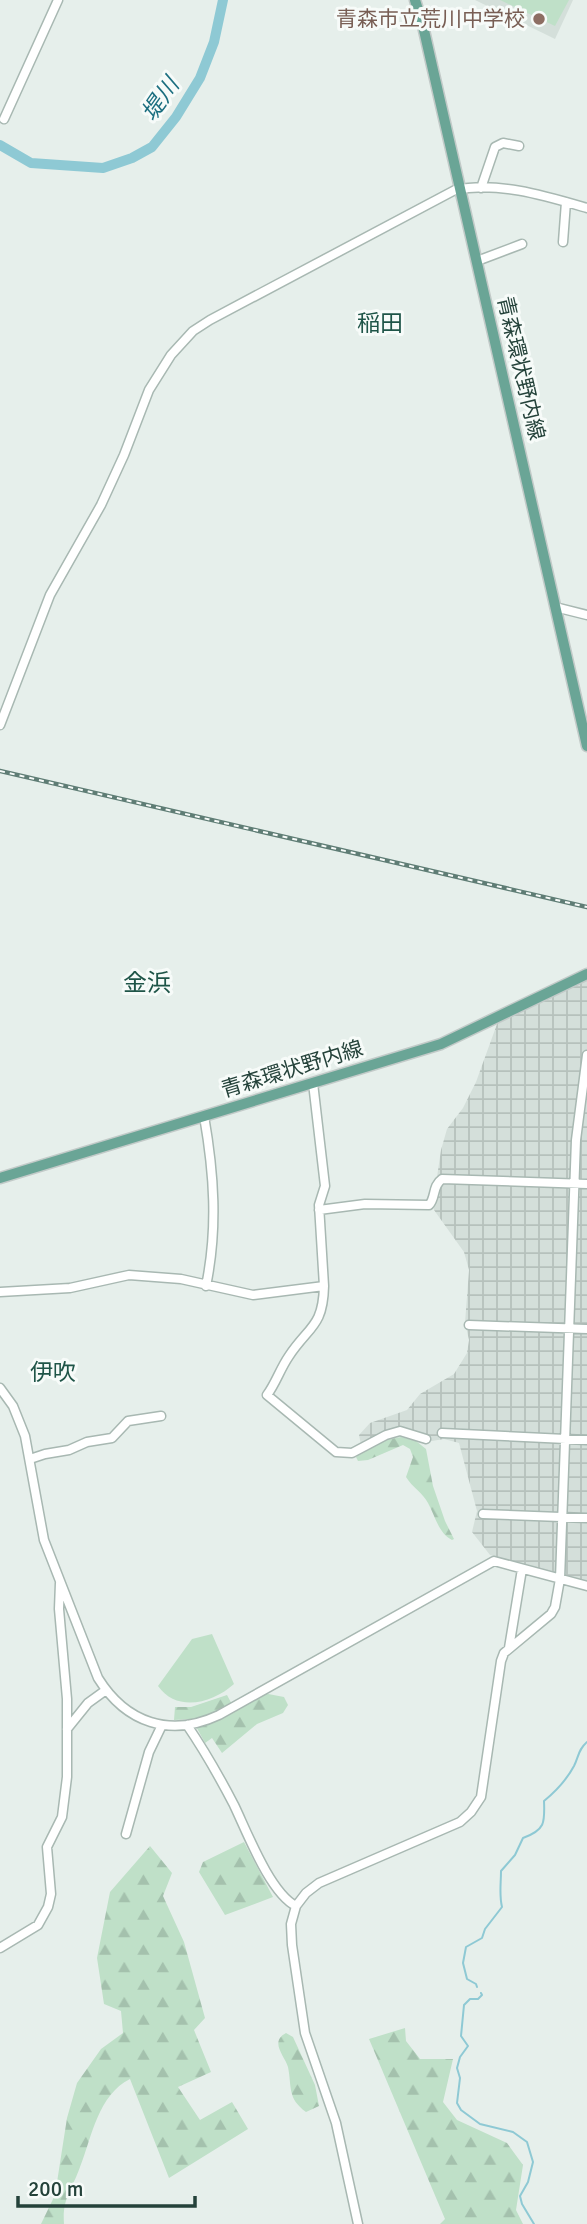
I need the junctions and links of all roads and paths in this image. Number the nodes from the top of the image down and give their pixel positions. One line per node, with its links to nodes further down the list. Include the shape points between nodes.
1 (58, 0): 3 (street)
2 (415, 0): 6 (main road, 青森環状野内線)
3 (4, 119)
4 (519, 146): 5 (street, via 503,143 495,147)
5 (481, 188): 6 (street); 7 (street)
6 (460, 189): 11 (main road, 青森環状野内線); 14 (street, via 210,320 171,355 149,390 96,514 50,595)
7 (566, 202): 8 (street); 9 (street)
8 (587, 208)
9 (563, 243)
10 (522, 244): 11 (street)
11 (477, 261): 12 (main road, 青森環状野内線)
12 (555, 607): 13 (street); 15 (main road, 青森環状野内線)
13 (587, 615)
14 (0, 725)
15 (587, 746)
16 (587, 974): 18 (main road, 青森環状野内線, via 441,1044)
17 (587, 1055): 21 (street)
18 (313, 1083): 19 (main road, 青森環状野内線); 23 (street, via 325,1186)
19 (204, 1115): 20 (main road, 青森環状野内線); 24 (street, via 215,1192 214,1247)
20 (0, 1178)
21 (575, 1184): 22 (street); 23 (street, via 442,1179 425,1206 365,1204); 28 (street)
22 (587, 1184)
23 (319, 1210): 25 (street)
24 (206, 1286): 25 (street, via 253,1295); 26 (street, via 129,1275 70,1288)
25 (324, 1286): 33 (street, via 321,1315 288,1357 267,1395 336,1452 352,1453 400,1431)
26 (0, 1292)
27 (469, 1325): 28 (street)
28 (569, 1328): 29 (street); 34 (street)
29 (587, 1329)
30 (0, 1388): 36 (street, via 18,1416)
31 (160, 1416): 36 (street, via 128,1421 112,1438)
32 (442, 1433): 34 (street)
33 (426, 1439)
34 (565, 1439): 35 (street); 38 (street)
35 (587, 1440)
36 (30, 1459): 42 (street, via 44,1540)
37 (483, 1514): 38 (street)
38 (562, 1518): 39 (street); 41 (street)
39 (587, 1518)
40 (522, 1569): 41 (street); 44 (street); 46 (street, via 494,1561 219,1716)
41 (560, 1579): 43 (street); 44 (street, via 551,1614)
42 (60, 1583): 45 (street); 48 (street)
43 (587, 1586)
44 (509, 1648): 50 (street, via 501,1661 481,1797 471,1812 449,1827 319,1884)
45 (106, 1690): 47 (street, via 132,1715); 48 (street, via 88,1703)
46 (187, 1725): 47 (street); 50 (street, via 255,1853 285,1900)
47 (162, 1726): 49 (street, via 149,1752)
48 (67, 1729): 51 (street, via 62,1817 47,1847 48,1907 31,1930)
49 (126, 1834)
50 (296, 1906): 52 (street, via 291,1933 302,2017 336,2123)
51 (0, 1948)
52 (358, 2224)

